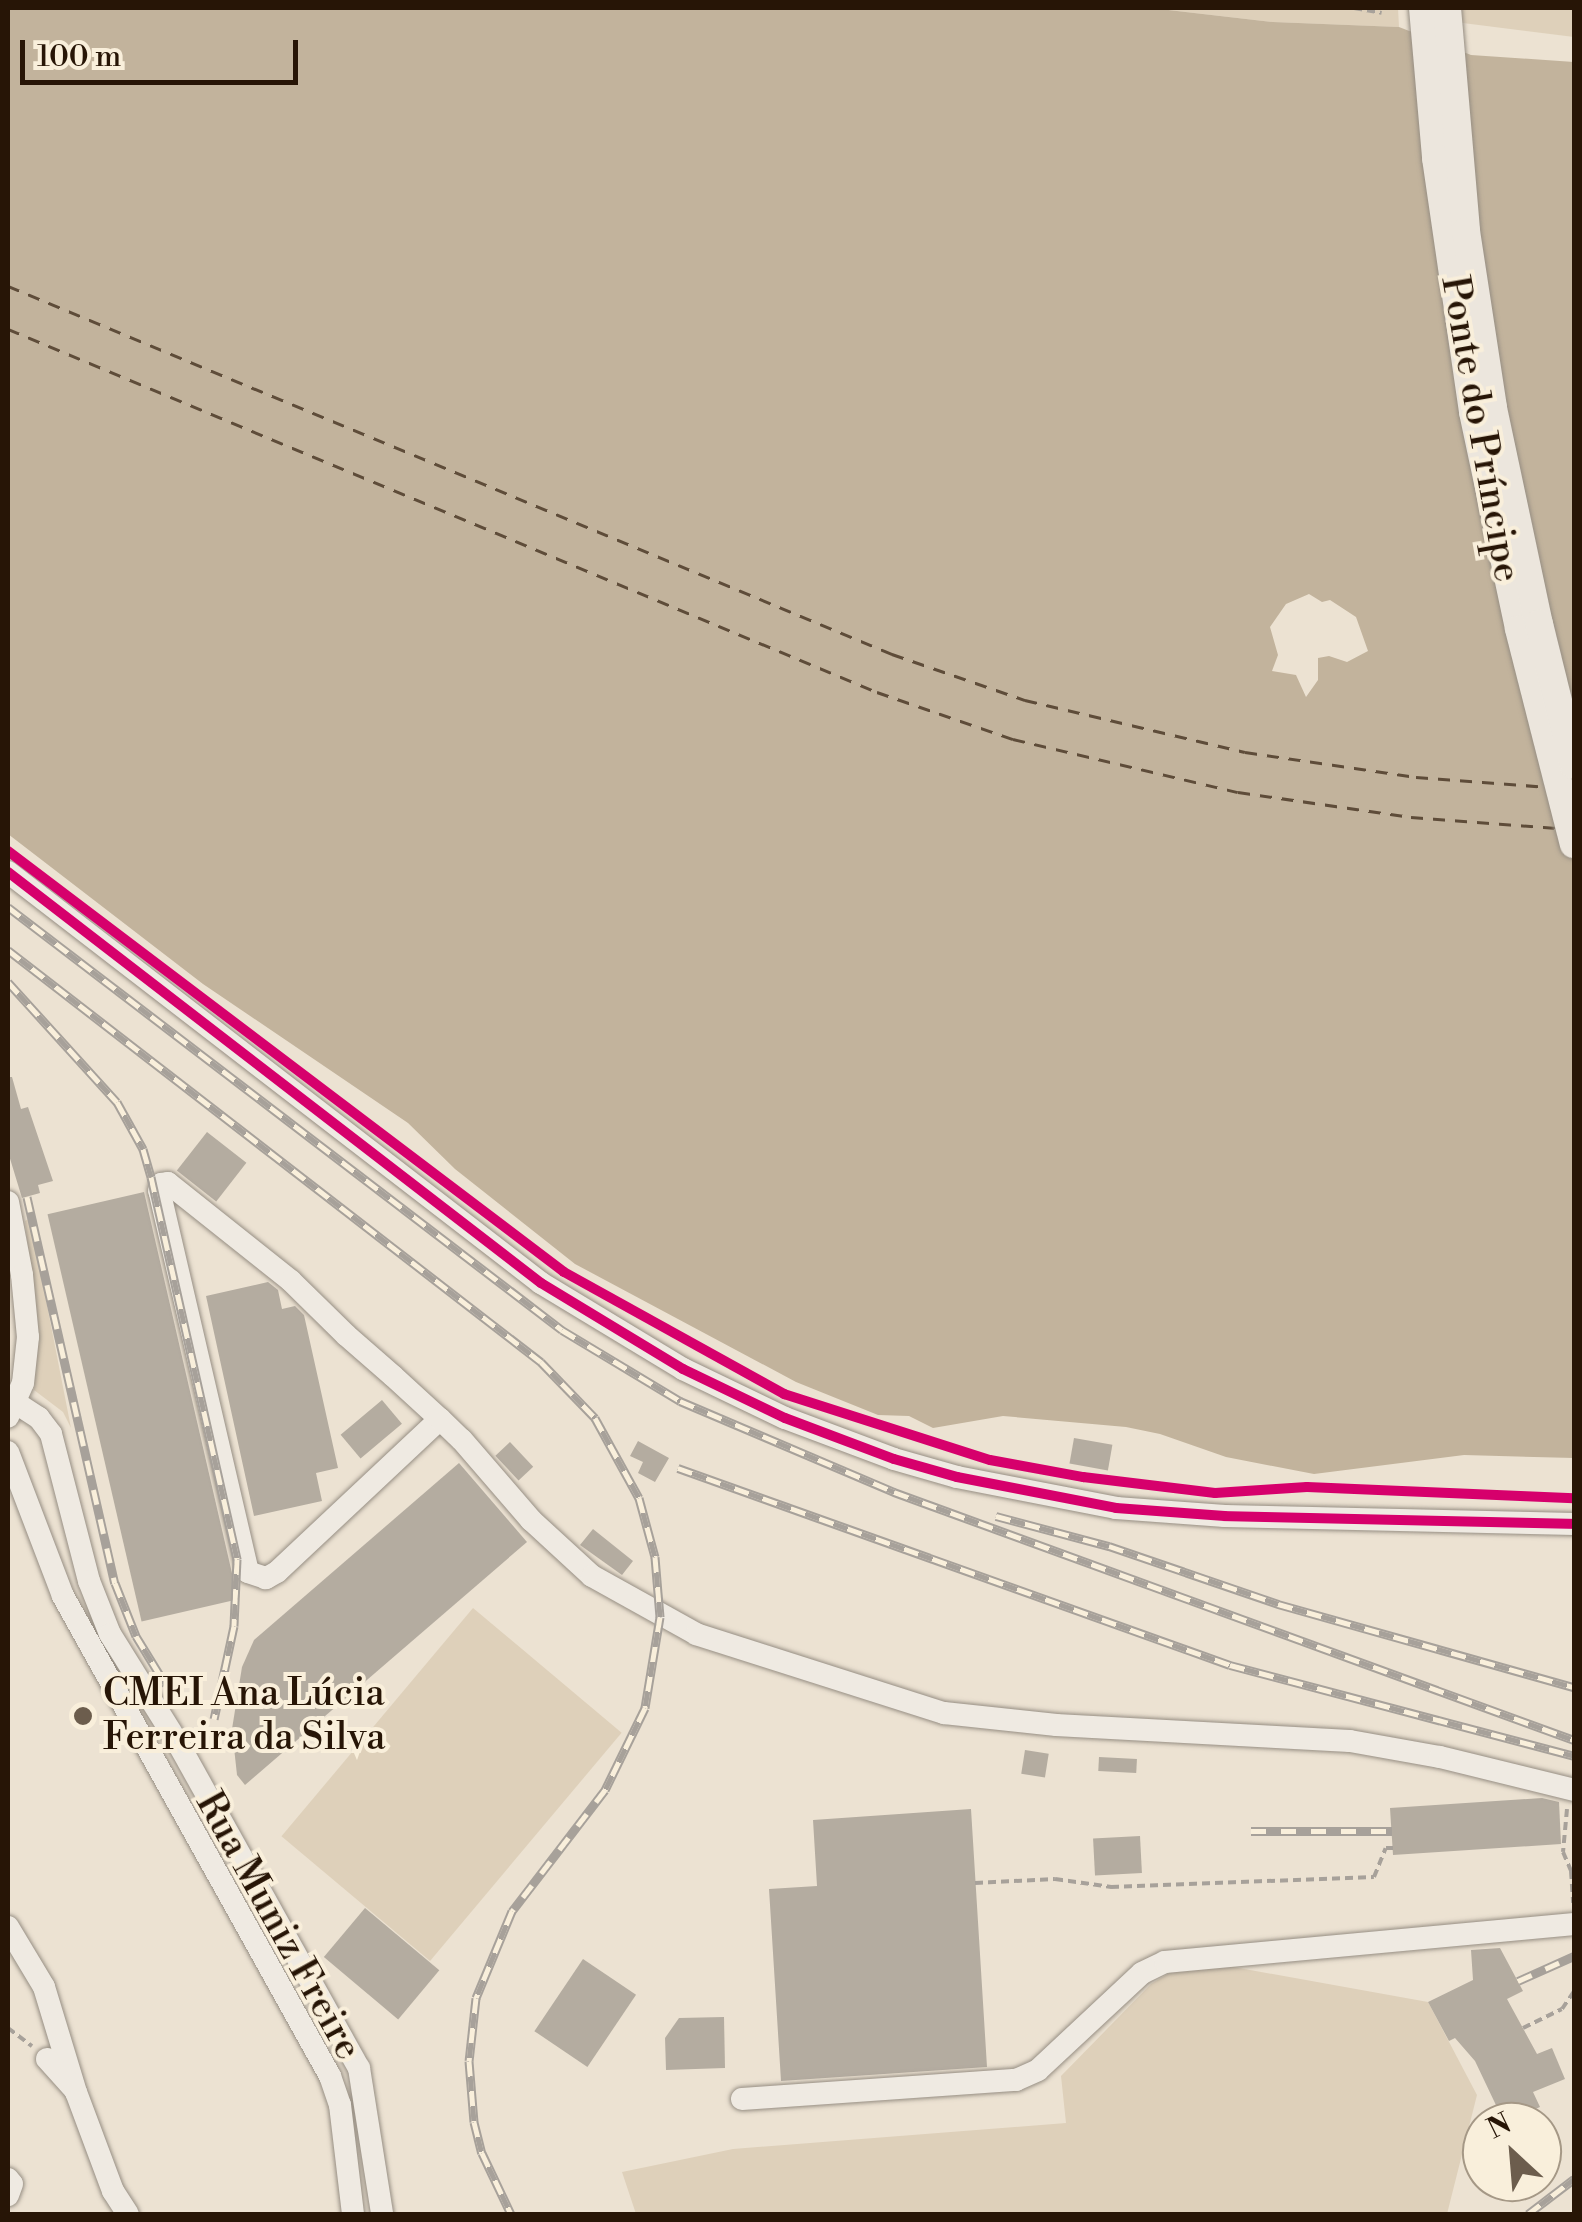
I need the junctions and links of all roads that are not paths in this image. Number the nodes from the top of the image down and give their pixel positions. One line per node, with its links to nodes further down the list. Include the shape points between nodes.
1 (1424, 8): 4 (main road, Ponte do Príncipe, via 1438,176 1472,412 1518,629)
2 (1446, 8): 3 (main road, Ponte do Príncipe, via 1484,355)
3 (1574, 766)
4 (1574, 844)
5 (8, 872): 10 (street, via 540,1284 670,1362 786,1418 957,1477 1116,1508)
6 (8, 1202): 7 (street, via 28,1337 24,1383)
7 (12, 1410): 12 (street, Rua Muniz Freire, via 39,1418 51,1434 89,1581 110,1634)
8 (440, 1419): 8 (street, via 272,1264 168,1183 160,1186 248,1572 266,1578 277,1572); 11 (street, via 592,1576 724,1646 974,1718 1350,1741)
9 (8, 1452): 13 (street, Rua Muniz Freire, via 63,1596)
10 (1574, 1524)
11 (1570, 1789)
12 (259, 1891): 13 (street); 21 (street, Rua Muniz Freire, via 359,2068)
13 (234, 1908): 20 (street, Rua Muniz Freire, via 330,2076 340,2105)
14 (1574, 1924): 18 (street, via 1164,1962 1142,1974 1038,2070 1016,2080)
15 (8, 1927): 17 (street, via 44,1986)
16 (47, 2059): 17 (street)
17 (76, 2092): 19 (street)
18 (742, 2099)
19 (128, 2214)
20 (353, 2214)
21 (382, 2214)

